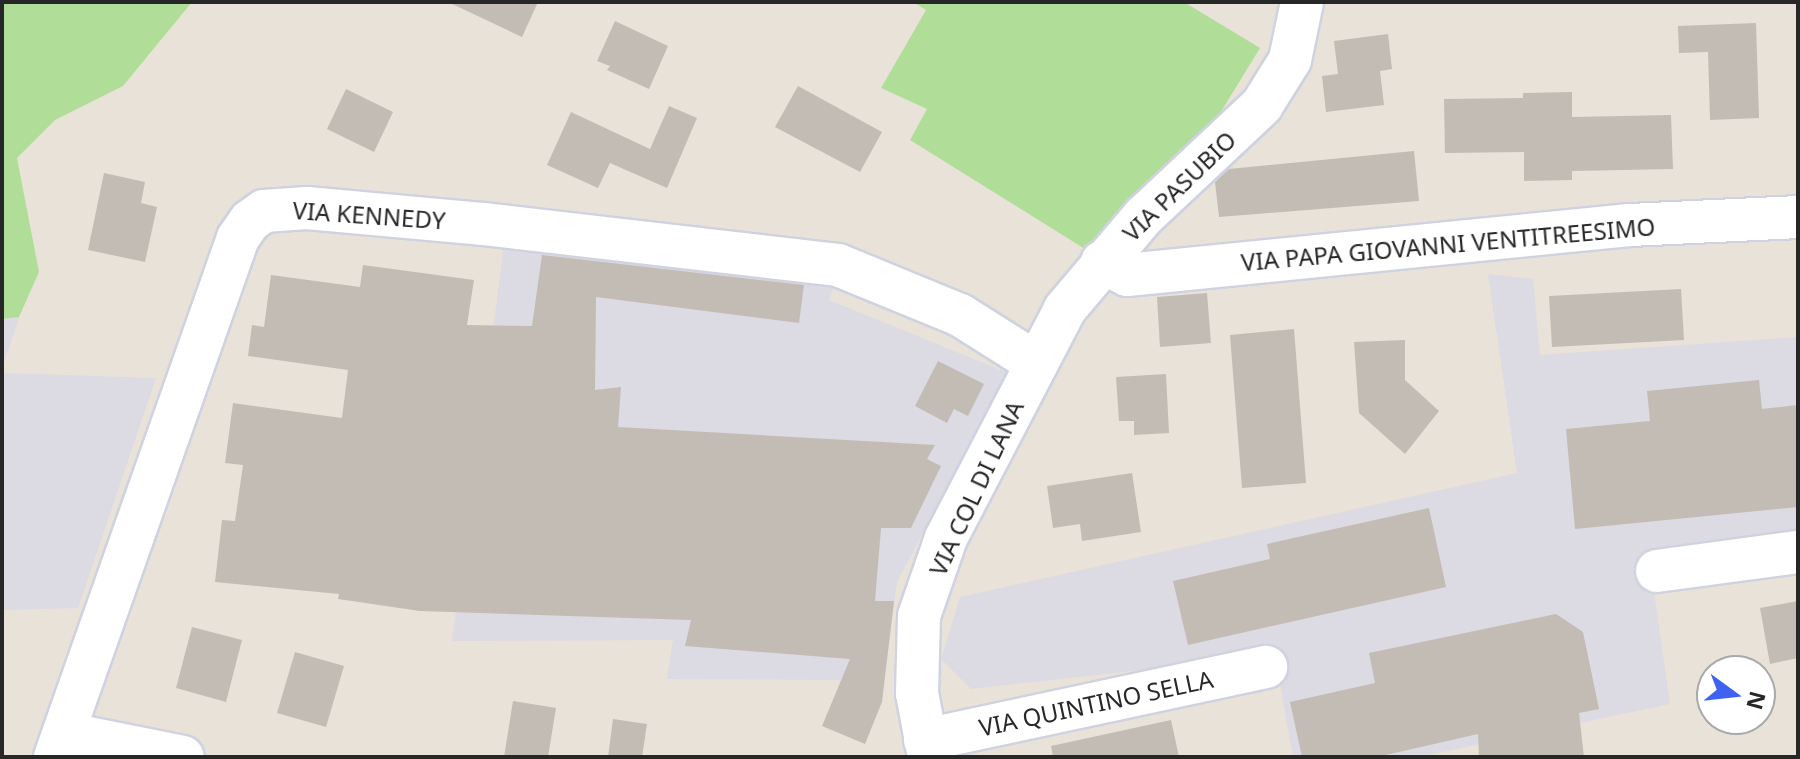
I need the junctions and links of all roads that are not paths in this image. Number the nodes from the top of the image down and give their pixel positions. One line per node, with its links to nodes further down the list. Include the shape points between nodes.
1 (1302, 2): 3 (street, VIA PASUBIO, via 1290,60 1278,85)
2 (1798, 217): 3 (street, VIA PAPA GIOVANNI VENTITREESIMO, via 1630,225 1127,275)
3 (1102, 262): 4 (street, VIA PASUBIO, via 1065,309)
4 (1036, 363): 8 (street, VIA KENNEDY, via 960,315 838,265 469,223 307,208 264,211 238,238); 9 (street, VIA COL DI LANA, via 946,538 919,616 917,693)
5 (1798, 552): 6 (street)
6 (1657, 571)
7 (1266, 667): 9 (street, VIA QUINTINO SELLA)
8 (59, 745): 10 (street)
9 (927, 749)
10 (183, 757)

